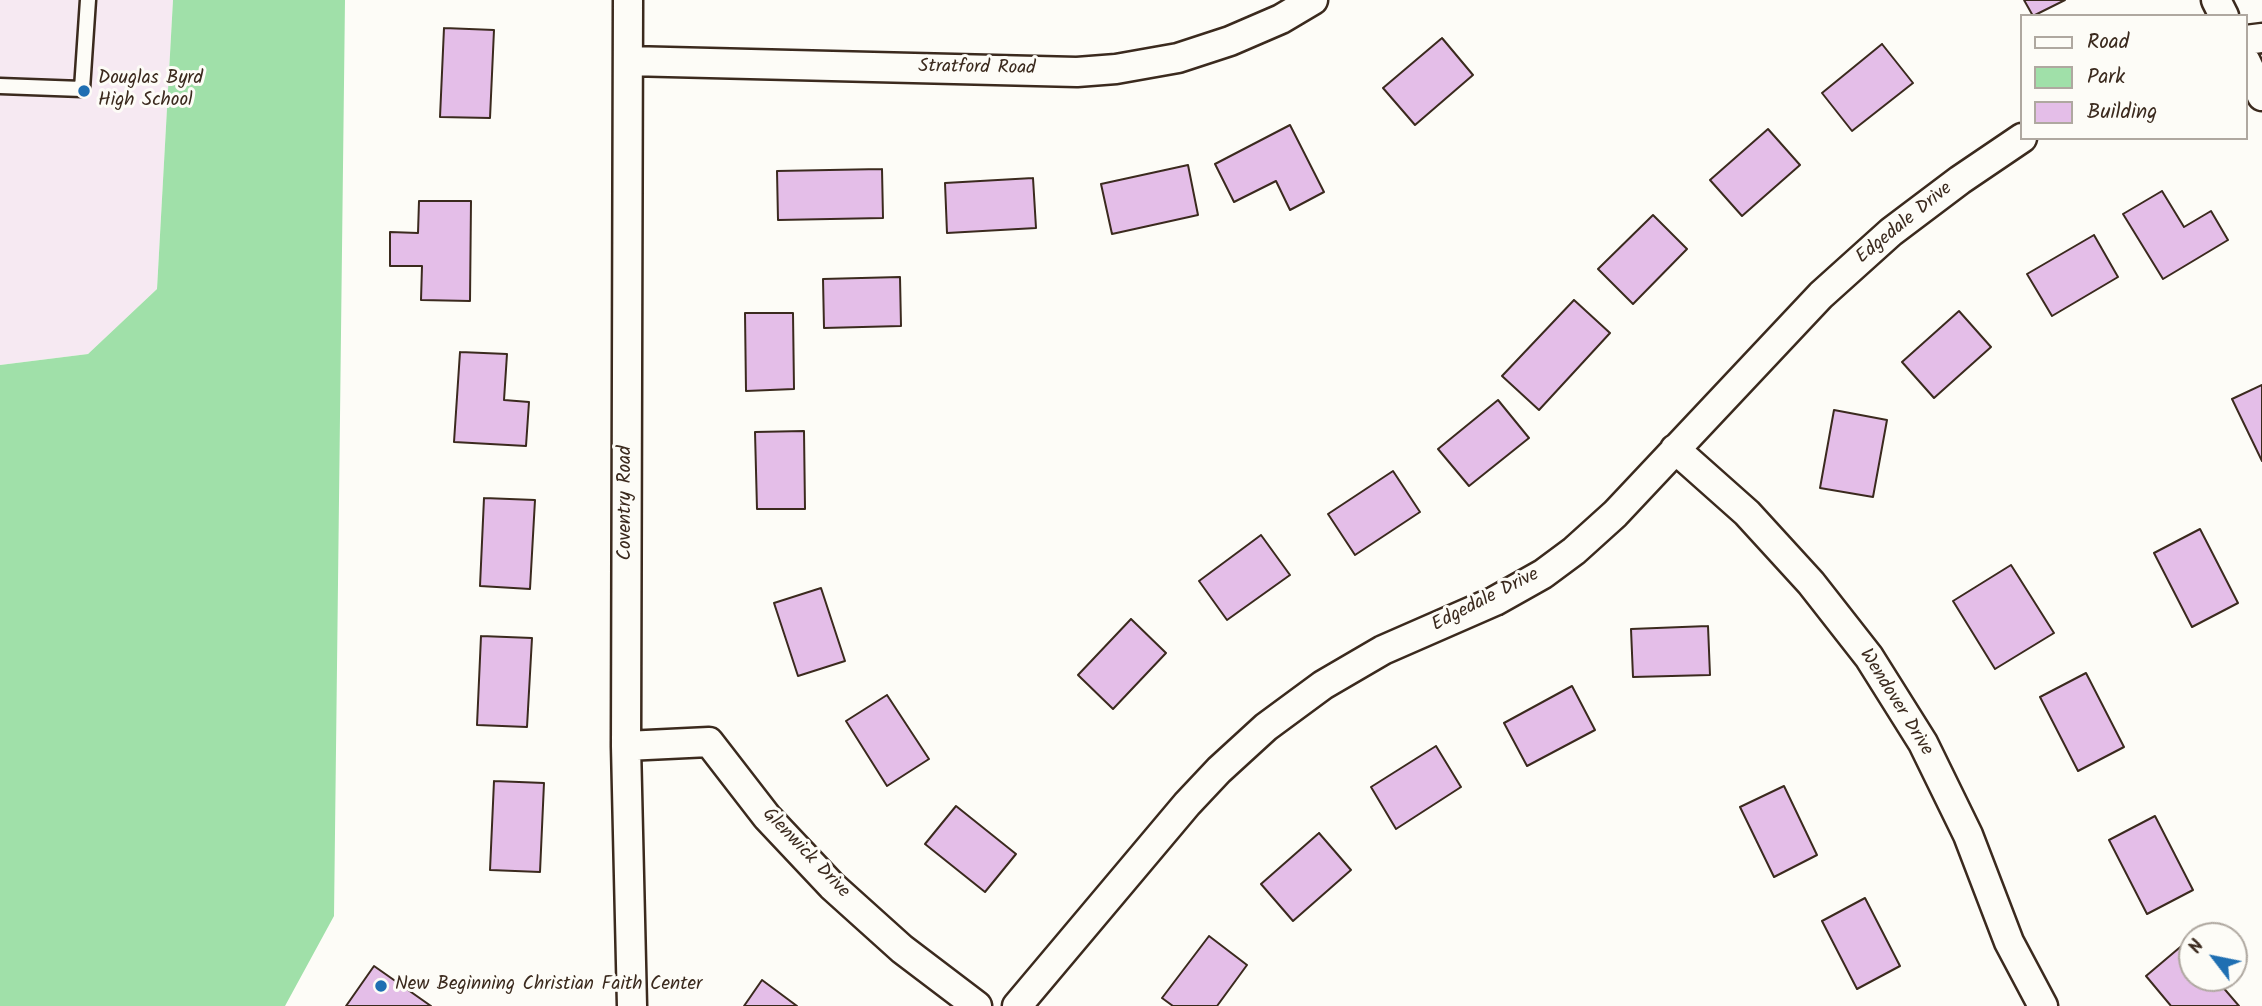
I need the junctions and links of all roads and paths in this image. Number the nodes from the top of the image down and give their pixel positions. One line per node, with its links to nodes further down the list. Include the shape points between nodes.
1 (88, 0): 6 (lane, via 82,89)
2 (628, 0): 4 (street, Coventry Road)
3 (1313, 0): 4 (street, Stratford Road, via 1230,41 1178,58 1116,69 1077,72)
4 (628, 61): 10 (street, Coventry Road)
5 (2248, 66): 7 (street)
6 (0, 86)
7 (2262, 96)
8 (2021, 139): 9 (street, Edgedale Drive, via 1891,232 1821,295)
9 (1675, 449): 13 (street, Edgedale Drive, via 1615,514 1543,574 1495,601 1383,650 1323,685 1266,727 1187,804); 14 (street, Wendover Drive, via 1747,513 1811,583 1869,657 1929,755 1968,835 2010,942)
10 (626, 746): 11 (street, Coventry Road); 12 (street, Glenwick Drive, via 709,742 767,817 832,886 902,949)
11 (632, 1006)
12 (977, 1006)
13 (1017, 1006)
14 (2043, 1006)

